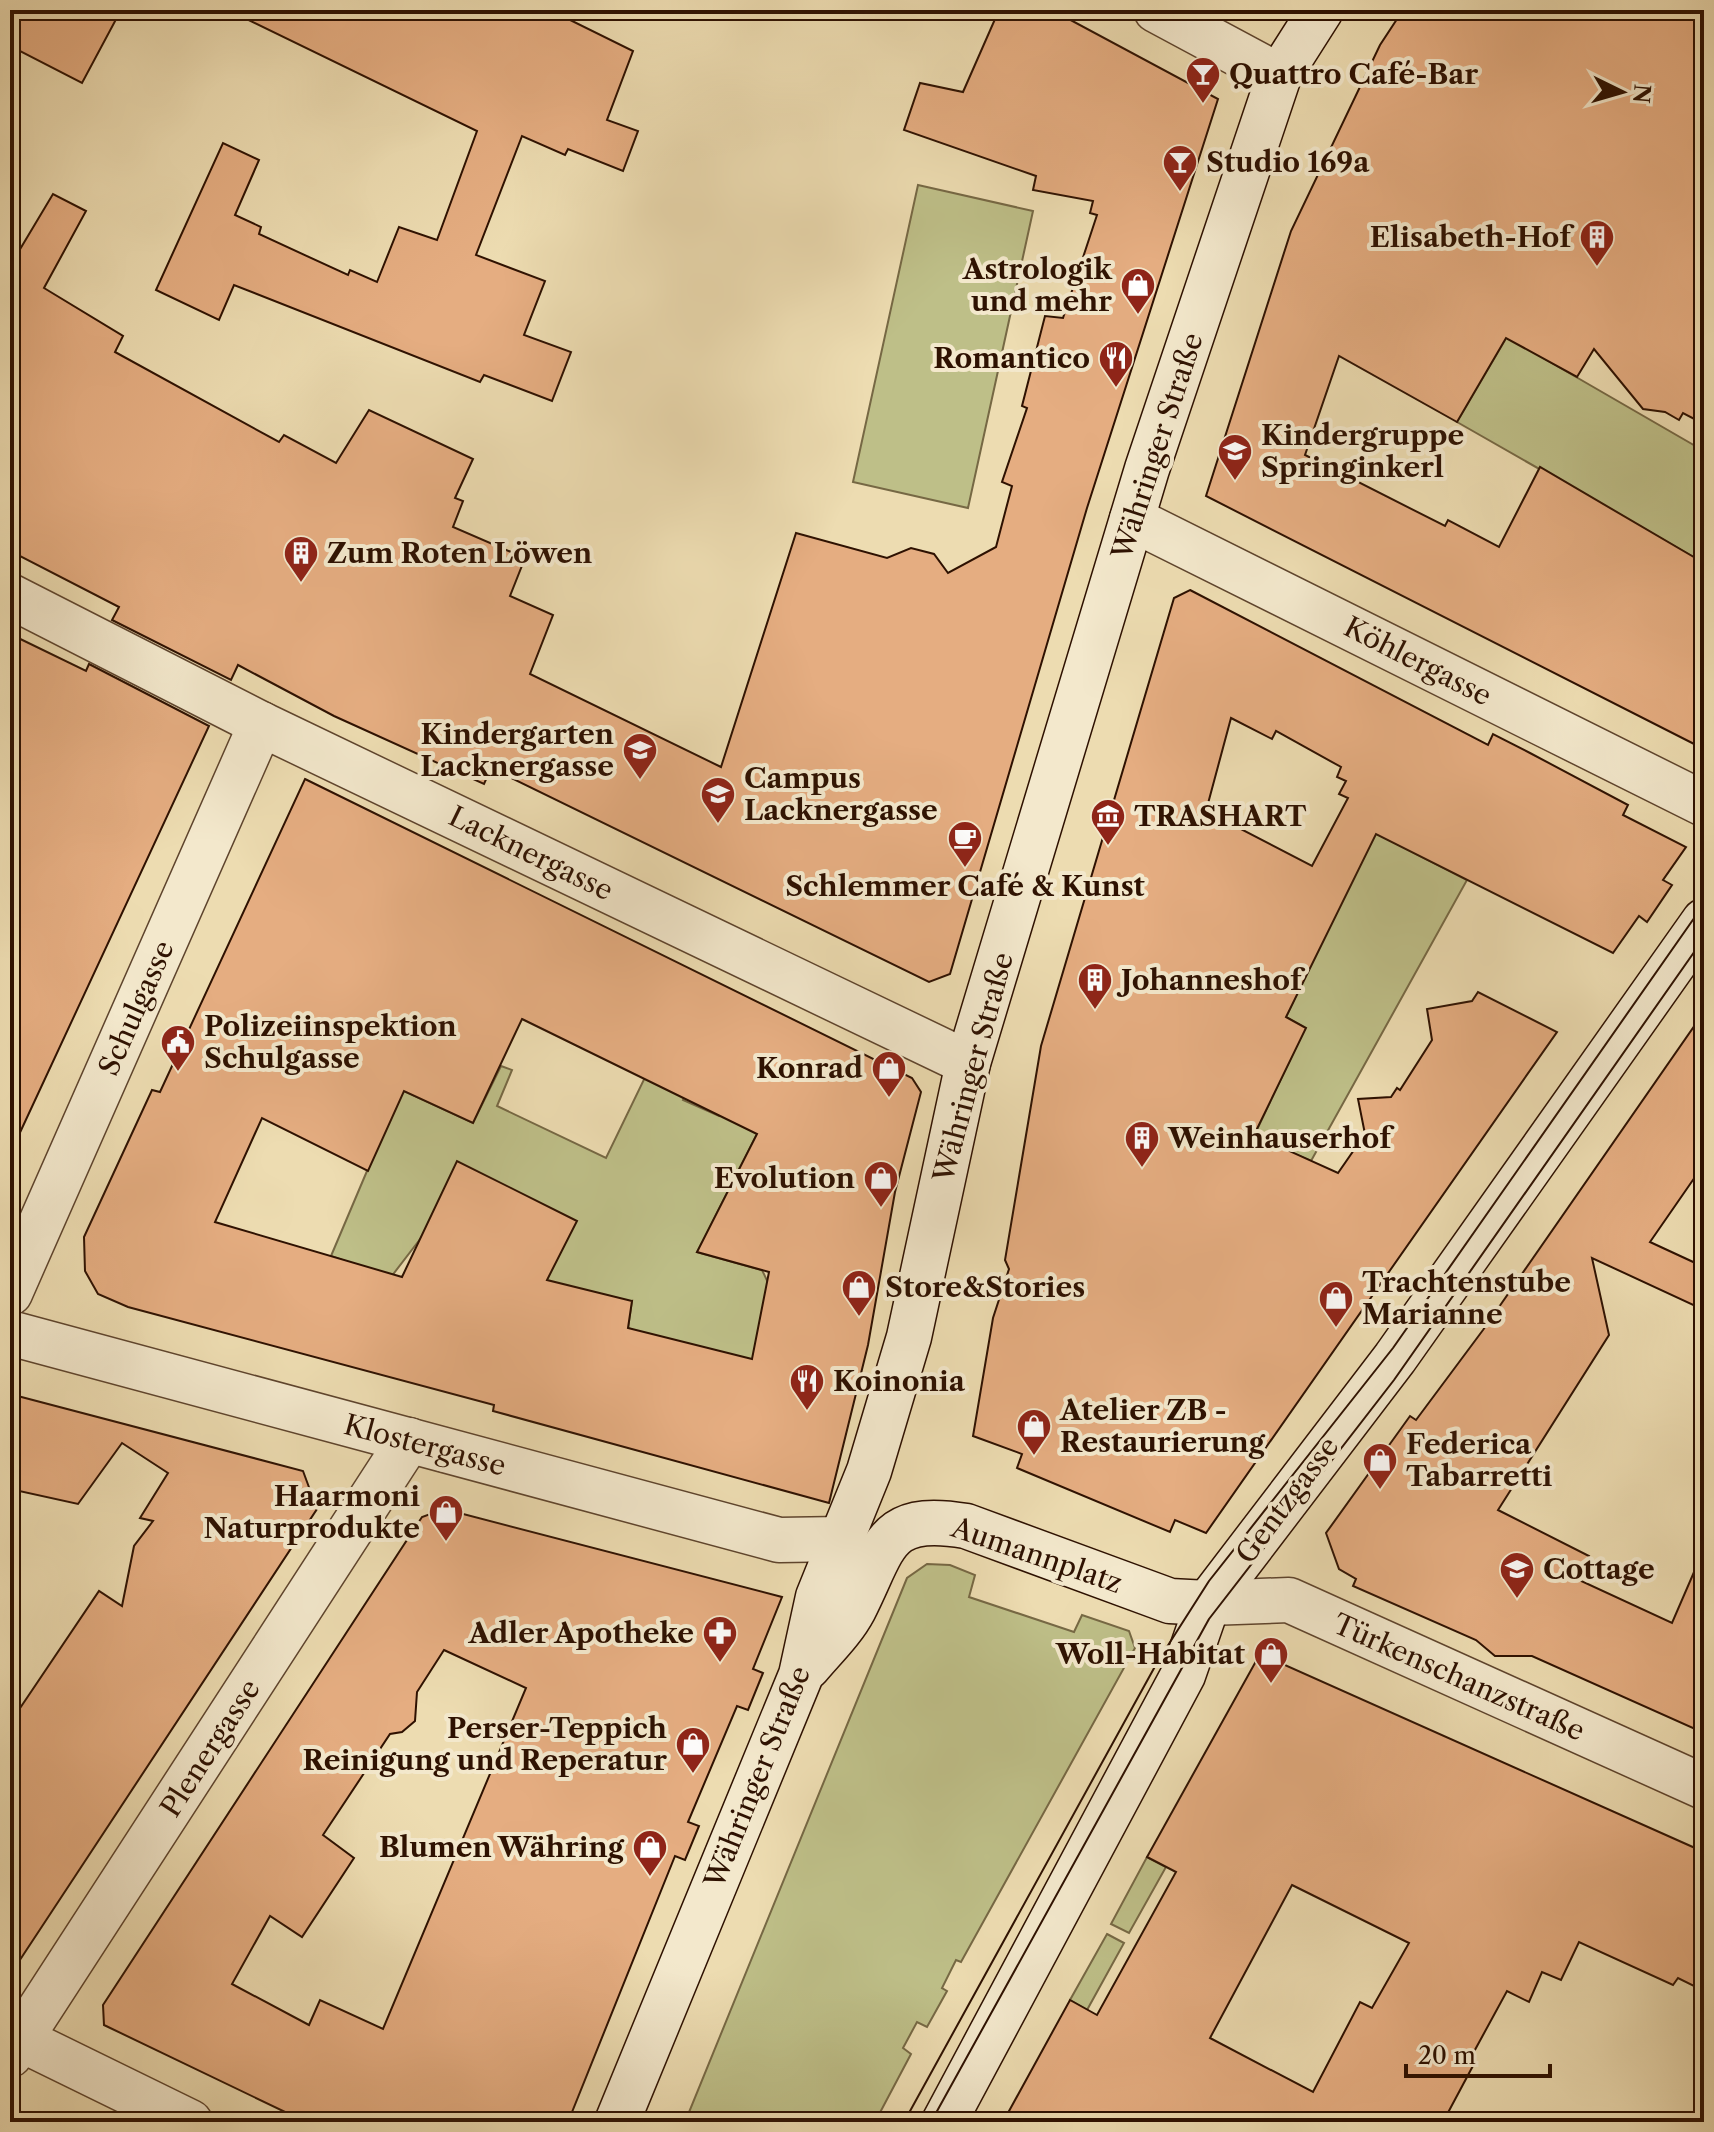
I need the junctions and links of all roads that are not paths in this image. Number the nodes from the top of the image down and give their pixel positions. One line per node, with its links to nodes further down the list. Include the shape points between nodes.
1 (1156, 10): 3 (street)
2 (1321, 10): 3 (street, Währinger Straße)
3 (1279, 76): 4 (street, Währinger Straße)
4 (1132, 519): 7 (street, Köhlergasse); 9 (street, Währinger Straße)
5 (10, 596): 6 (street, Lacknergasse)
6 (261, 724): 9 (street, Lacknergasse); 10 (street, Schulgasse)
7 (1704, 804)
8 (1704, 921): 14 (street, Gentzgasse, via 1395,1358)
9 (968, 1063): 13 (street, Währinger Straße, via 909,1337 869,1471)
10 (10, 1293)
11 (10, 1333): 12 (street, Klostergasse)
12 (409, 1440): 13 (street, Klostergasse, via 779,1540); 17 (street, Plenergasse)
13 (842, 1539): 15 (street, Währinger Straße, via 818,1597)
14 (1208, 1603): 15 (street, Aumannplatz, via 1170,1601 966,1526 917,1522 896,1532 877,1557 852,1612); 16 (street, Türkenschanzstraße, via 1289,1600); 20 (street, Gentzgasse, via 1177,1688)
15 (801, 1675): 19 (street, Währinger Straße)
16 (1704, 1787)
17 (13, 2042): 18 (street)
18 (190, 2122)
19 (617, 2122)
20 (944, 2122)

